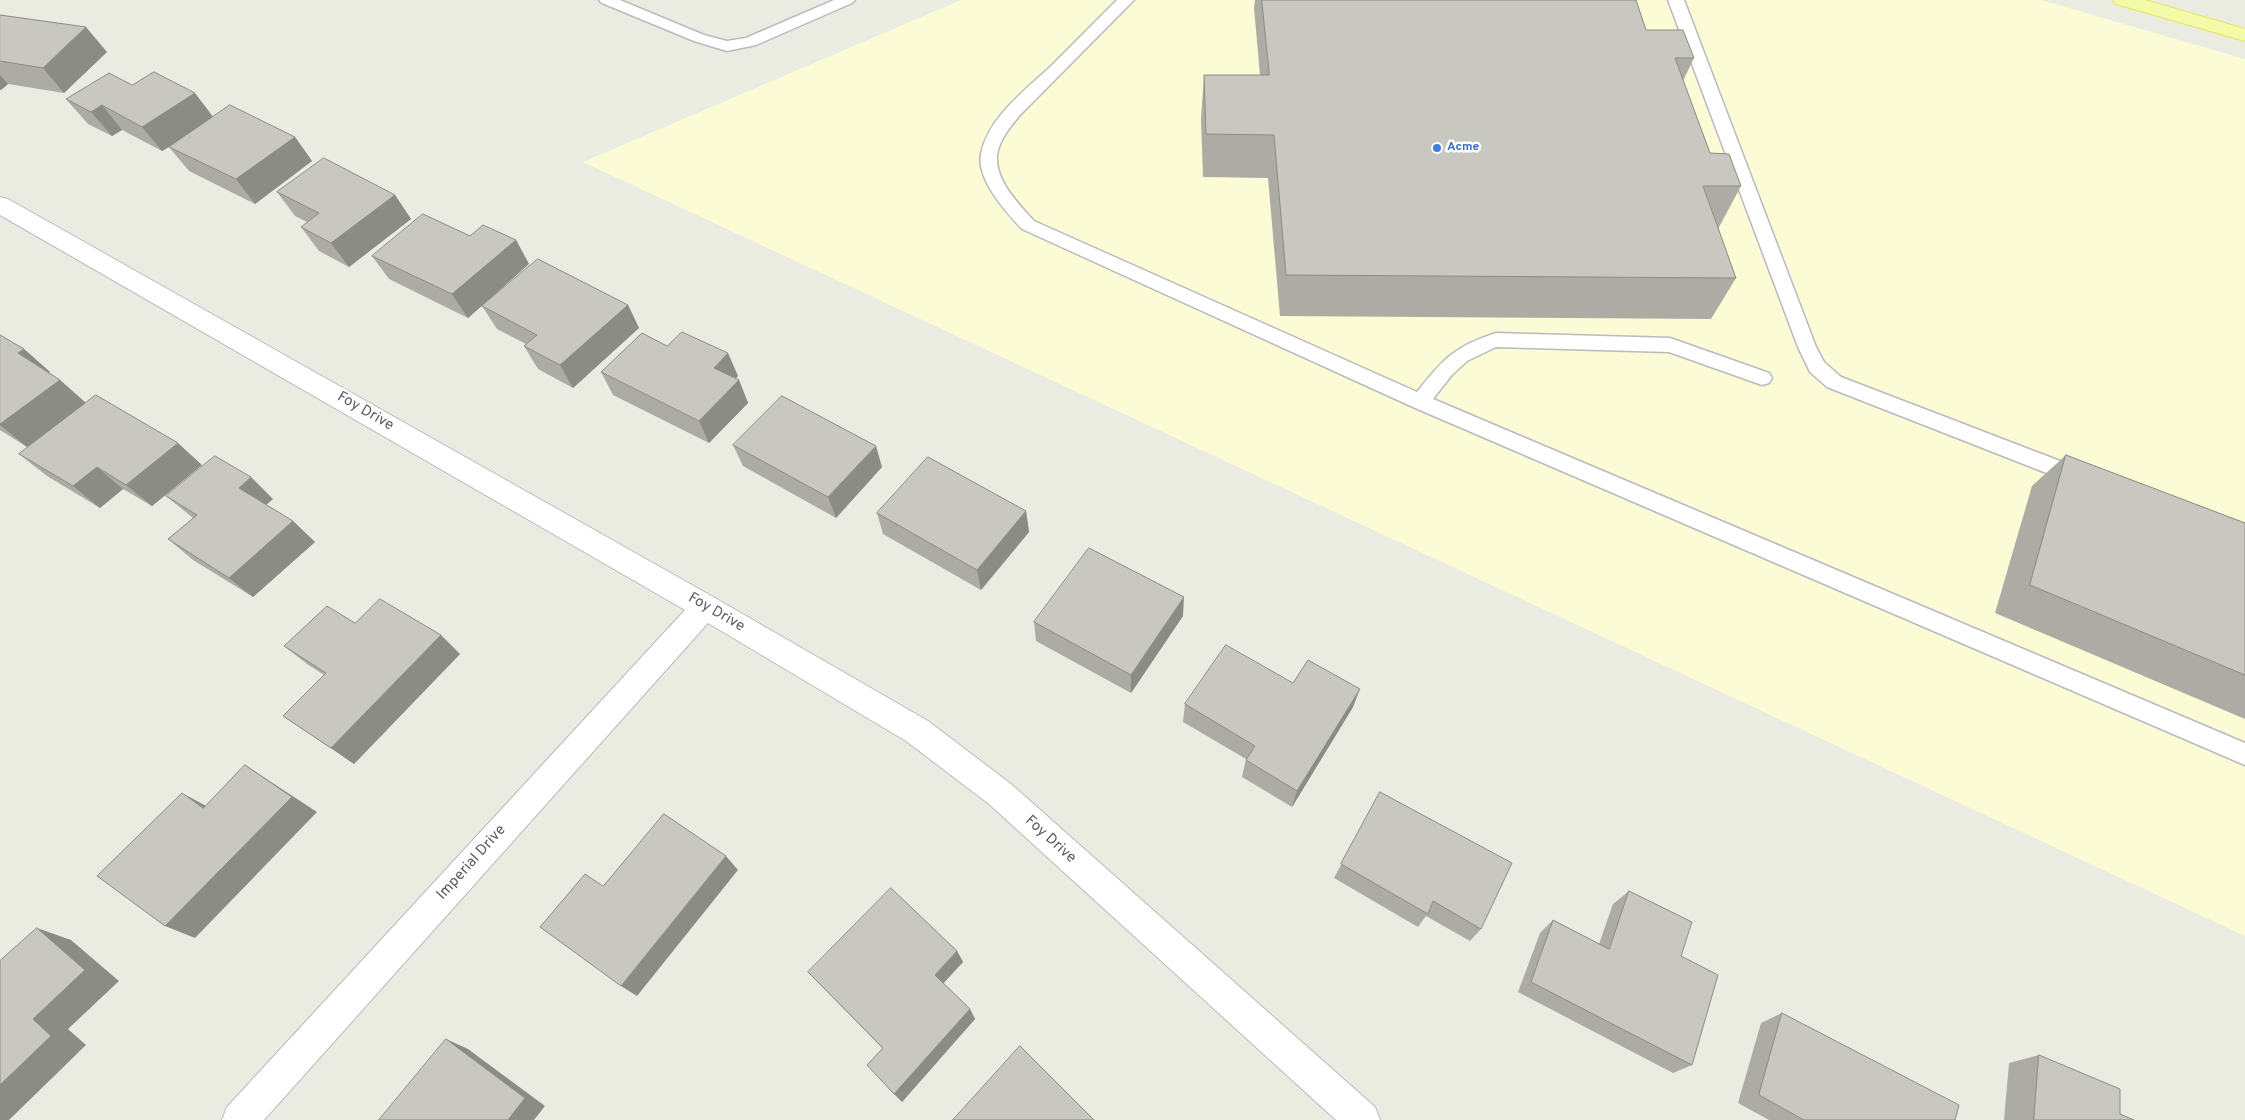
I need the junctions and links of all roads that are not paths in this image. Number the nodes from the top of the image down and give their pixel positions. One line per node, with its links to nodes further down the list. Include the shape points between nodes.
1 (607, 0): 2 (lane, via 699,38 727,46 750,42)
2 (848, 0)
3 (1126, 0): 10 (lane, via 1014,111 998,132 989,155 993,178 1008,203 1028,225 1057,240)
4 (1676, 0): 11 (lane, via 1807,347 1824,375 1867,396)
5 (2124, 0): 6 (main road)
6 (2150, 3): 7 (main road)
7 (2245, 34)
8 (0, 205): 12 (street, Foy Drive)
9 (1762, 378): 10 (lane, via 1653,342 1496,340 1457,357)
10 (1420, 402): 13 (lane)
11 (2098, 484)
12 (705, 607): 14 (street, Imperial Drive); 15 (street, Foy Drive, via 916,731 1000,794)
13 (2245, 754)
14 (240, 1120)
15 (1362, 1120)

